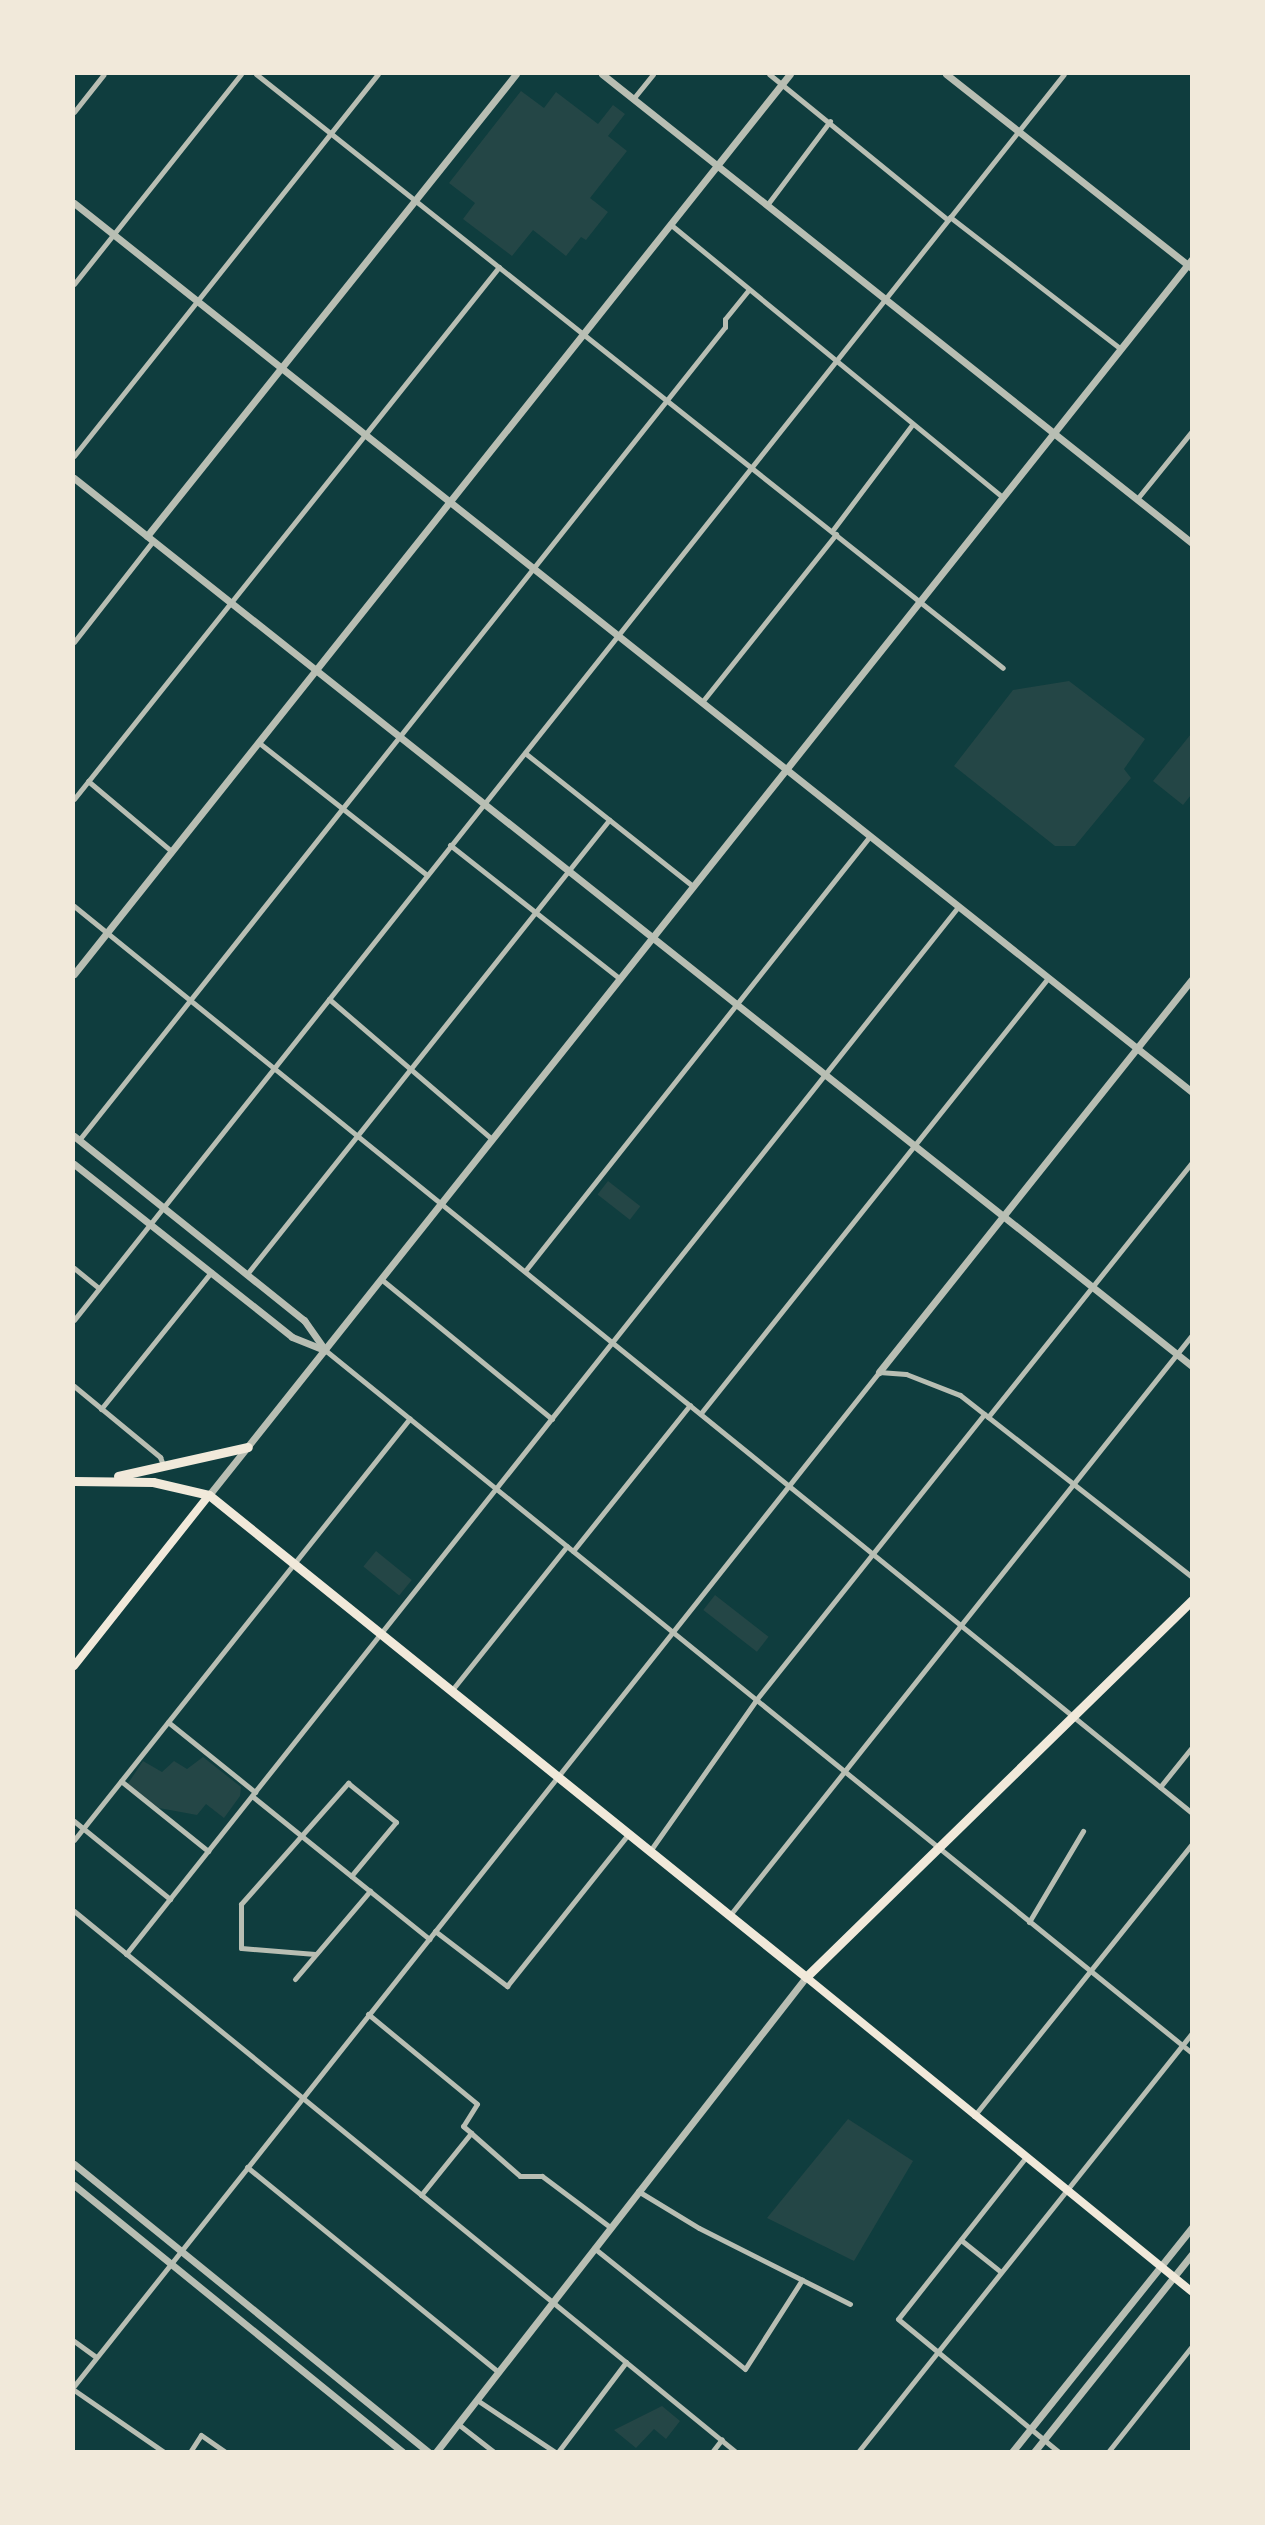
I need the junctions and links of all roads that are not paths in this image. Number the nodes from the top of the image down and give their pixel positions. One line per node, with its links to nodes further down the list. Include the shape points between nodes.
1 (104, 74): 14 (street)
2 (241, 74): 24 (street)
3 (256, 74): 17 (street)
4 (378, 74): 17 (street)
5 (516, 74): 19 (street)
6 (601, 74): 13 (street)
7 (653, 74): 13 (street)
8 (769, 74): 12 (street)
9 (790, 74): 12 (street)
10 (946, 74): 16 (street)
11 (1064, 74): 16 (street)
12 (782, 84): 15 (street); 18 (street)
13 (633, 99): 18 (street)
14 (74, 112)
15 (830, 121): 21 (street); 22 (street)
16 (1018, 131): 22 (street); 25 (street)
17 (331, 133): 19 (street); 30 (street)
18 (717, 166): 21 (street); 23 (street)
19 (415, 200): 26 (street); 34 (street)
20 (74, 203): 24 (street)
21 (767, 205): 29 (street)
22 (949, 219): 29 (street); 32 (street)
23 (670, 224): 28 (street); 31 (street)
24 (113, 235): 27 (street); 30 (street)
25 (1190, 264): 32 (street)
26 (499, 267): 31 (street); 39 (street)
27 (74, 284)
28 (748, 290): 33 (street); 35 (street)
29 (885, 300): 33 (street); 38 (street)
30 (198, 302): 34 (street); 40 (street)
31 (583, 334): 35 (street); 45 (street)
32 (1121, 349): 38 (street)
33 (834, 363): 36 (street); 41 (street)
34 (281, 368): 39 (street); 47 (street)
35 (667, 401): 41 (street); 49 (street)
36 (912, 425): 43 (street); 46 (street)
37 (1192, 431): 44 (street)
38 (1054, 433): 43 (street); 44 (street)
39 (365, 435): 45 (street); 51 (street)
40 (74, 456)
41 (751, 467): 46 (street); 52 (street)
42 (74, 478): 47 (street)
43 (1002, 497): 50 (street)
44 (1137, 499): 48 (street)
45 (449, 502): 49 (street); 55 (street)
46 (834, 533): 50 (street); 56 (street)
47 (150, 539): 51 (street); 53 (street)
48 (1192, 543)
49 (533, 569): 52 (street); 57 (street)
50 (920, 601): 54 (street); 60 (street)
51 (232, 603): 55 (street); 61 (street)
52 (618, 635): 56 (street); 59 (street)
53 (74, 642)
54 (1003, 668)
55 (316, 670): 57 (street); 58 (street)
56 (702, 702): 60 (street)
57 (400, 737): 63 (street); 64 (street)
58 (258, 742): 64 (street); 68 (street)
59 (525, 753): 63 (street); 65 (street)
60 (787, 770): 66 (street); 71 (street)
61 (88, 781): 62 (street); 68 (street)
62 (74, 799)
63 (484, 804): 67 (street); 69 (street)
64 (342, 809): 70 (street); 82 (street)
65 (609, 820): 69 (street); 71 (street)
66 (870, 836): 73 (street); 83 (street)
67 (450, 845): 70 (street); 74 (street)
68 (172, 851): 75 (street)
69 (569, 871): 74 (street); 76 (street)
70 (427, 875): 81 (street)
71 (693, 886): 76 (street)
72 (74, 906): 75 (street)
73 (958, 907): 79 (street); 87 (street)
74 (535, 912): 78 (street); 86 (street)
75 (107, 933): 77 (street); 82 (street)
76 (652, 938): 78 (street); 83 (street)
77 (74, 974)
78 (620, 978): 91 (street)
79 (1048, 978): 84 (street); 92 (street)
80 (1192, 979): 84 (street)
81 (329, 999): 85 (street); 86 (street)
82 (191, 1000): 85 (street); 90 (street)
83 (736, 1004): 87 (street); 100 (street)
84 (1136, 1048): 88 (street); 97 (street)
85 (273, 1069): 89 (street); 96 (street)
86 (409, 1069): 89 (street); 91 (street)
87 (825, 1075): 92 (street); 108 (street)
88 (1192, 1092)
89 (356, 1137): 95 (street); 102 (street)
90 (76, 1138): 96 (street)
91 (492, 1139): 95 (street)
92 (914, 1146): 97 (street); 116 (street)
93 (1192, 1162): 104 (street)
94 (74, 1164): 98 (street)
95 (440, 1204): 100 (street); 103 (street)
96 (164, 1207): 98 (street); 102 (street)
97 (1003, 1216): 104 (street); 112 (street)
98 (150, 1224): 101 (street); 105 (street)
99 (74, 1268): 105 (street)
100 (525, 1270): 108 (street)
101 (211, 1272): 109 (street, via 292,1337); 115 (street)
102 (247, 1274): 109 (street, via 304,1320)
103 (381, 1279): 109 (street); 119 (street)
104 (1092, 1287): 110 (street); 117 (street)
105 (99, 1288): 106 (street)
106 (74, 1320)
107 (1192, 1335): 110 (street)
108 (613, 1342): 114 (street); 119 (street)
109 (326, 1350): 118 (street); 120 (street)
110 (1176, 1354): 111 (street); 124 (street)
111 (1192, 1366)
112 (879, 1372): 117 (street, via 906,1374 941,1386); 125 (street)
113 (74, 1386): 115 (street)
114 (690, 1405): 116 (street); 129 (street)
115 (101, 1409): 121 (street, via 160,1457)
116 (701, 1413): 125 (street)
117 (986, 1415): 124 (street); 130 (street)
118 (410, 1418): 126 (street); 131 (street)
119 (552, 1419): 126 (street)
120 (248, 1447): 121 (main road, via 206,1460); 127 (street)
121 (163, 1465): 122 (main road)
122 (109, 1478): 123 (main road); 127 (main road)
123 (74, 1481)
124 (1073, 1483): 132 (street); 134 (street)
125 (789, 1485): 130 (street); 135 (street)
126 (496, 1489): 128 (street); 136 (street)
127 (209, 1495): 131 (main road); 137 (main road)
128 (567, 1546): 129 (street); 138 (street)
129 (573, 1551): 135 (street)
130 (873, 1553): 134 (street); 139 (street)
131 (294, 1562): 136 (main road); 141 (street)
132 (1192, 1577)
133 (1192, 1600): 140 (main road)
134 (961, 1625): 140 (street); 143 (street)
135 (672, 1632): 139 (street); 144 (street)
136 (382, 1633): 138 (main road); 147 (street)
137 (74, 1665)
138 (452, 1690): 144 (main road)
139 (756, 1700): 143 (street); 158 (street)
140 (1073, 1716): 146 (street); 156 (main road)
141 (168, 1722): 145 (street); 147 (street)
142 (1192, 1747): 146 (street)
143 (844, 1771): 156 (street); 163 (street)
144 (558, 1777): 152 (main road); 165 (street)
145 (121, 1781): 150 (street); 157 (street)
146 (1160, 1787): 148 (street)
147 (254, 1794): 153 (street); 157 (street)
148 (1192, 1812)
149 (74, 1821): 150 (street)
150 (83, 1829): 154 (street); 161 (street)
151 (1083, 1831): 164 (street)
152 (629, 1833): 158 (main road); 165 (street, via 508,1986)
153 (303, 1837): 159 (street); 159 (street, via 348,1783 396,1822); 168 (street, via 241,1904 241,1948)
154 (74, 1840)
155 (1192, 1844): 169 (street)
156 (938, 1847): 164 (street); 170 (main road)
157 (208, 1851): 161 (street)
158 (650, 1851): 163 (main road)
159 (351, 1876): 160 (street)
160 (370, 1891): 166 (street); 168 (street)
161 (170, 1899): 167 (street)
162 (74, 1912): 167 (street)
163 (730, 1915): 170 (main road)
164 (1029, 1922): 169 (street)
165 (435, 1931): 166 (street)
166 (429, 1938): 172 (street)
167 (126, 1954): 176 (street)
168 (315, 1954): 171 (street)
169 (1090, 1971): 174 (street); 177 (street)
170 (806, 1977): 177 (main road); 184 (street)
171 (295, 1979)
172 (369, 2014): 176 (street); 178 (street, via 477,2104 463,2126)
173 (1192, 2033): 174 (street)
174 (1182, 2046): 175 (street); 183 (street)
175 (1192, 2053)
176 (302, 2098): 181 (street); 185 (street)
177 (974, 2116): 179 (main road)
178 (471, 2133): 185 (street); 186 (street, via 520,2176 542,2176)
179 (1026, 2157): 183 (main road); 188 (street)
180 (74, 2164): 190 (street)
181 (247, 2167): 190 (street); 205 (street)
182 (74, 2186): 192 (street)
183 (1066, 2190): 193 (main road); 194 (street)
184 (638, 2191): 186 (street); 196 (street)
185 (421, 2195): 198 (street)
186 (610, 2227): 189 (street)
187 (1192, 2227): 193 (street)
188 (961, 2240): 194 (street); 202 (street, via 898,2319)
189 (594, 2248): 196 (street, via 745,2369); 198 (street)
190 (182, 2250): 192 (street); 216 (street)
191 (1192, 2253): 195 (street)
192 (171, 2263): 203 (street); 215 (street)
193 (1160, 2267): 195 (main road); 209 (street)
194 (1001, 2272): 202 (street)
195 (1173, 2277): 197 (main road); 211 (street)
196 (802, 2280): 199 (street)
197 (1192, 2292)
198 (553, 2302): 204 (street); 205 (street)
199 (850, 2304)
200 (74, 2341): 203 (street)
201 (1192, 2346): 226 (street)
202 (937, 2352): 209 (street); 222 (street)
203 (96, 2357): 206 (street)
204 (626, 2361): 210 (street); 219 (street)
205 (498, 2372): 207 (street)
206 (74, 2386): 212 (street)
207 (477, 2400): 208 (street); 219 (street)
208 (458, 2424): 217 (street); 218 (street)
209 (1031, 2429): 211 (street); 223 (street)
210 (722, 2439): 220 (street); 221 (street)
211 (1044, 2439): 224 (street); 225 (street)
212 (164, 2452)
213 (190, 2452): 214 (street, via 201,2435)
214 (225, 2452)
215 (402, 2452)
216 (429, 2452)
217 (436, 2452)
218 (494, 2452)
219 (557, 2452)
220 (712, 2452)
221 (736, 2452)
222 (858, 2452)
223 (1012, 2452)
224 (1034, 2452)
225 (1059, 2452)
226 (1108, 2452)

